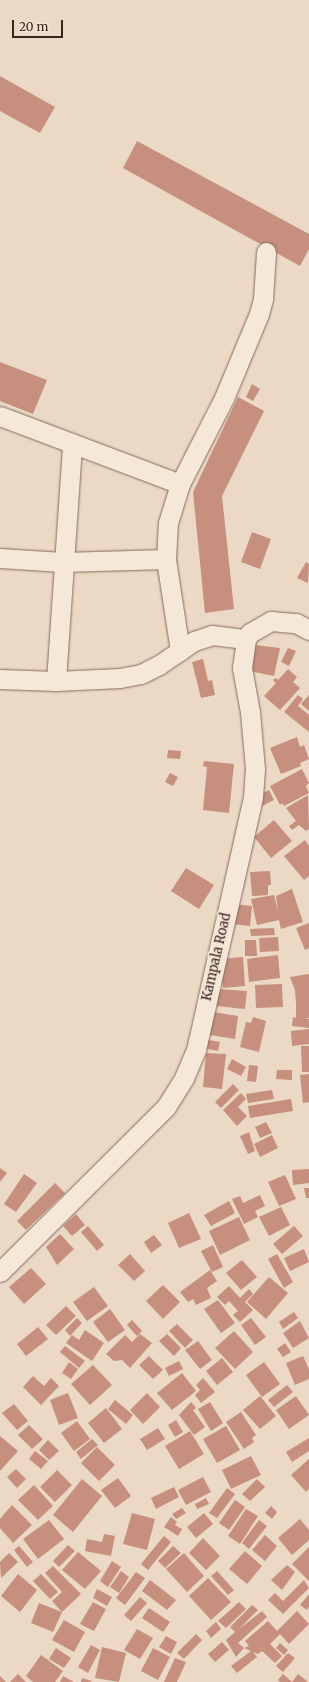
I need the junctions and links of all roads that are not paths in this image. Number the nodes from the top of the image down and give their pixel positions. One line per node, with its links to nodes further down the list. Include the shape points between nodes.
1 (266, 252): 4 (street, via 263,299 259,314 224,398)
2 (0, 416): 3 (street)
3 (72, 444): 4 (street); 7 (street)
4 (180, 484): 6 (street, via 168,523)
5 (0, 558): 7 (street)
6 (166, 559): 7 (street); 10 (street)
7 (62, 562): 12 (street)
8 (309, 630): 9 (street, via 296,623 271,621 250,633)
9 (246, 639): 10 (street, via 212,636 194,641); 13 (street, Kampala Road, via 242,668 251,720 255,769 253,797 196,1050 184,1078 166,1107)
10 (180, 651): 12 (street, via 141,674 120,678)
11 (0, 679): 12 (street)
12 (56, 680)
13 (0, 1272)

